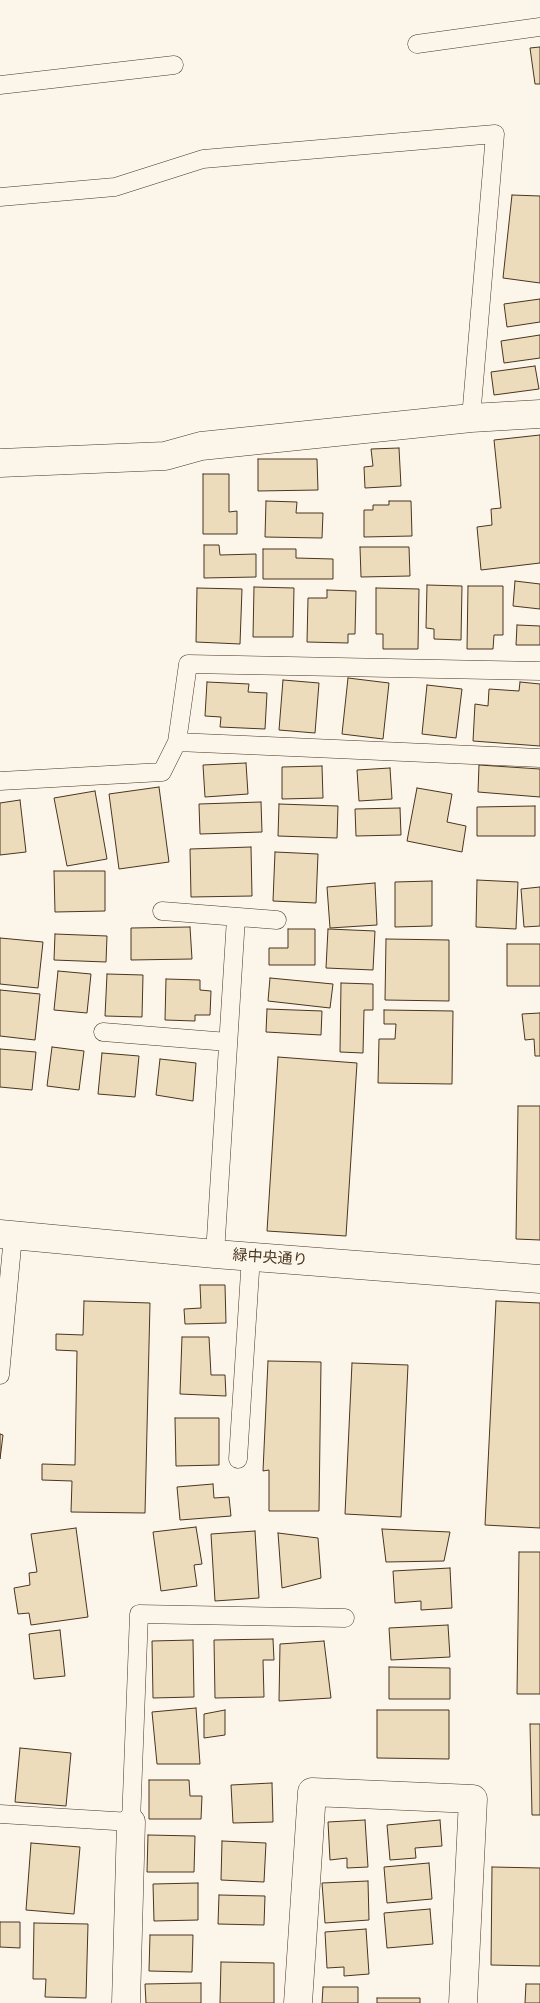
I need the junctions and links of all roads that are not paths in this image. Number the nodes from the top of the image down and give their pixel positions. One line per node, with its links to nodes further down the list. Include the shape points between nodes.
1 (540, 27): 2 (lane)
2 (417, 44)
3 (174, 65): 4 (lane)
4 (0, 85)
5 (0, 197): 7 (lane, via 115,187 203,159 494,134)
6 (540, 414): 7 (street)
7 (471, 418): 8 (street, via 201,446 165,456)
8 (0, 463)
9 (540, 671): 10 (lane, via 188,664)
10 (177, 742): 11 (lane); 12 (lane, via 162,772)
11 (540, 758)
12 (0, 781)
13 (162, 911): 14 (lane)
14 (236, 918): 15 (lane); 17 (lane)
15 (277, 920)
16 (103, 1032): 17 (lane)
17 (228, 1042): 19 (lane)
18 (6, 1235): 19 (street, 緑中央通り); 22 (lane)
19 (215, 1254): 20 (street, 緑中央通り)
20 (251, 1256): 21 (street, 緑中央通り); 23 (lane)
21 (540, 1279)
22 (0, 1375)
23 (238, 1459)
24 (345, 1618): 26 (lane, via 139,1614)
25 (0, 1814): 26 (lane)
26 (131, 1822): 27 (street)
27 (126, 2003)
28 (298, 2003): 29 (street, via 312,1792 473,1799)
29 (463, 2003)

